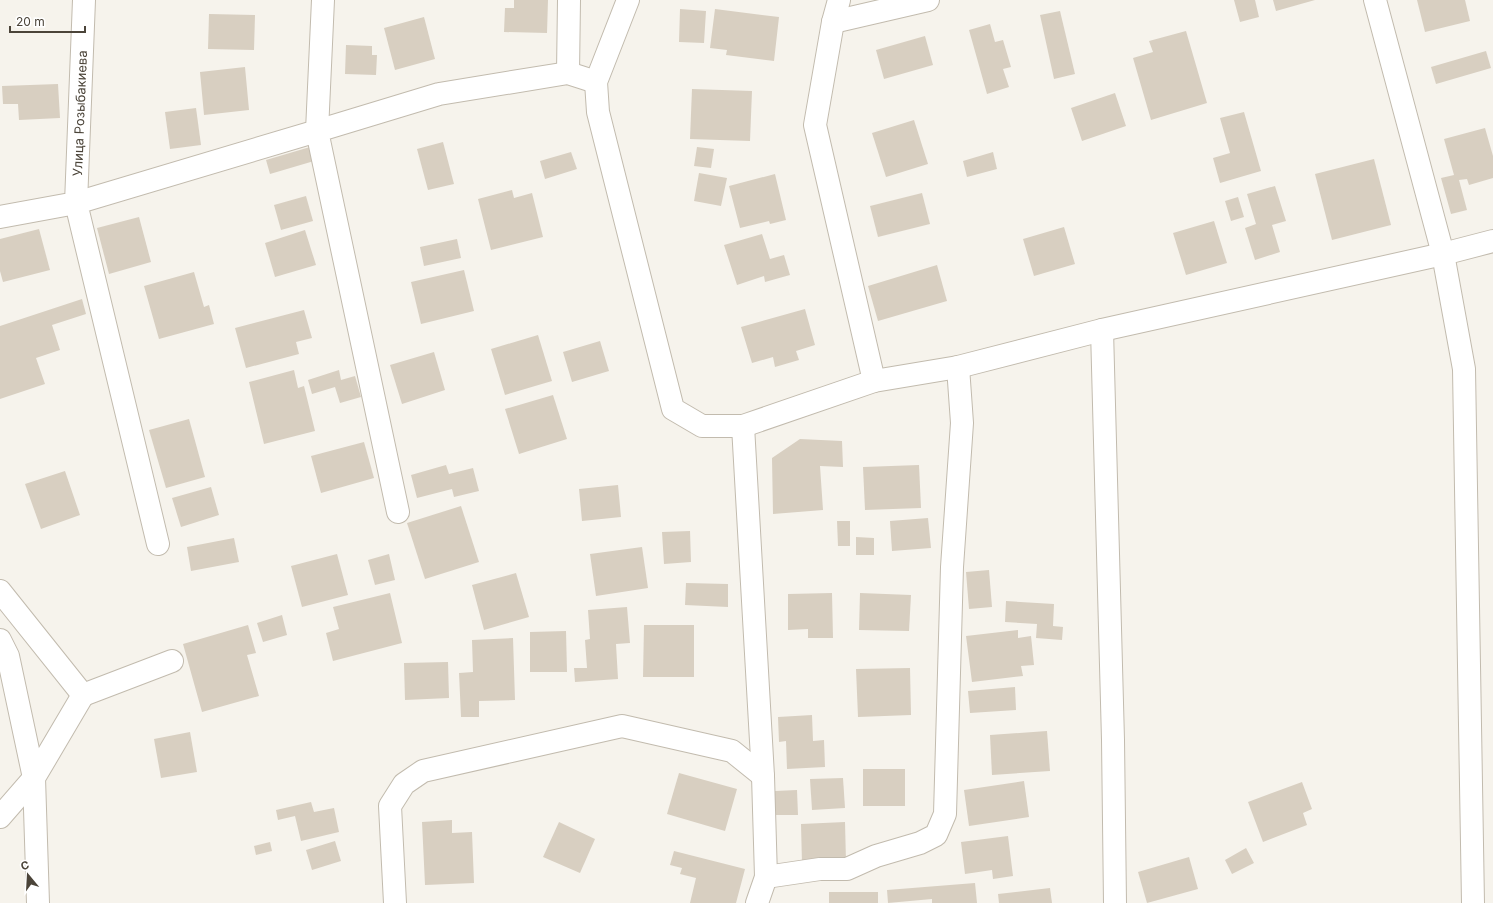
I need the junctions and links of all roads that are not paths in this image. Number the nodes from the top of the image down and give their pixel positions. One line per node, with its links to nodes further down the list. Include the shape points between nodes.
1 (84, 0): 12 (street, Улица Розыбакиева)
2 (323, 0): 11 (street)
3 (569, 0): 9 (street)
4 (628, 0): 10 (street)
5 (839, 0): 8 (street)
6 (928, 0): 8 (street)
7 (1376, 0): 15 (street)
8 (833, 22): 18 (street, via 815,125)
9 (568, 73): 10 (street); 11 (street, via 439,94)
10 (596, 82): 19 (street, via 598,112 673,409 702,426)
11 (317, 131): 12 (street); 20 (street)
12 (76, 203): 13 (street); 21 (street, Улица Розыбакиева)
13 (0, 217)
14 (1493, 241): 15 (street)
15 (1443, 254): 16 (street); 34 (street, via 1464,369)
16 (1102, 330): 17 (street); 33 (street)
17 (958, 367): 18 (street); 29 (street, via 962,423 952,567 945,814 936,836 876,856 847,869 820,869)
18 (874, 381): 19 (street)
19 (743, 426): 26 (street)
20 (398, 512)
21 (158, 544)
22 (0, 591): 25 (street)
23 (0, 640): 27 (street, via 8,656)
24 (172, 661): 25 (street)
25 (83, 695): 27 (street)
26 (763, 776): 29 (street); 31 (street, via 732,751 622,726 423,771 404,784 390,806)
27 (34, 778): 28 (street); 30 (street)
28 (0, 817)
29 (766, 877): 32 (street)
30 (38, 903)
31 (395, 903)
32 (757, 903)
33 (1115, 903)
34 (1473, 903)

